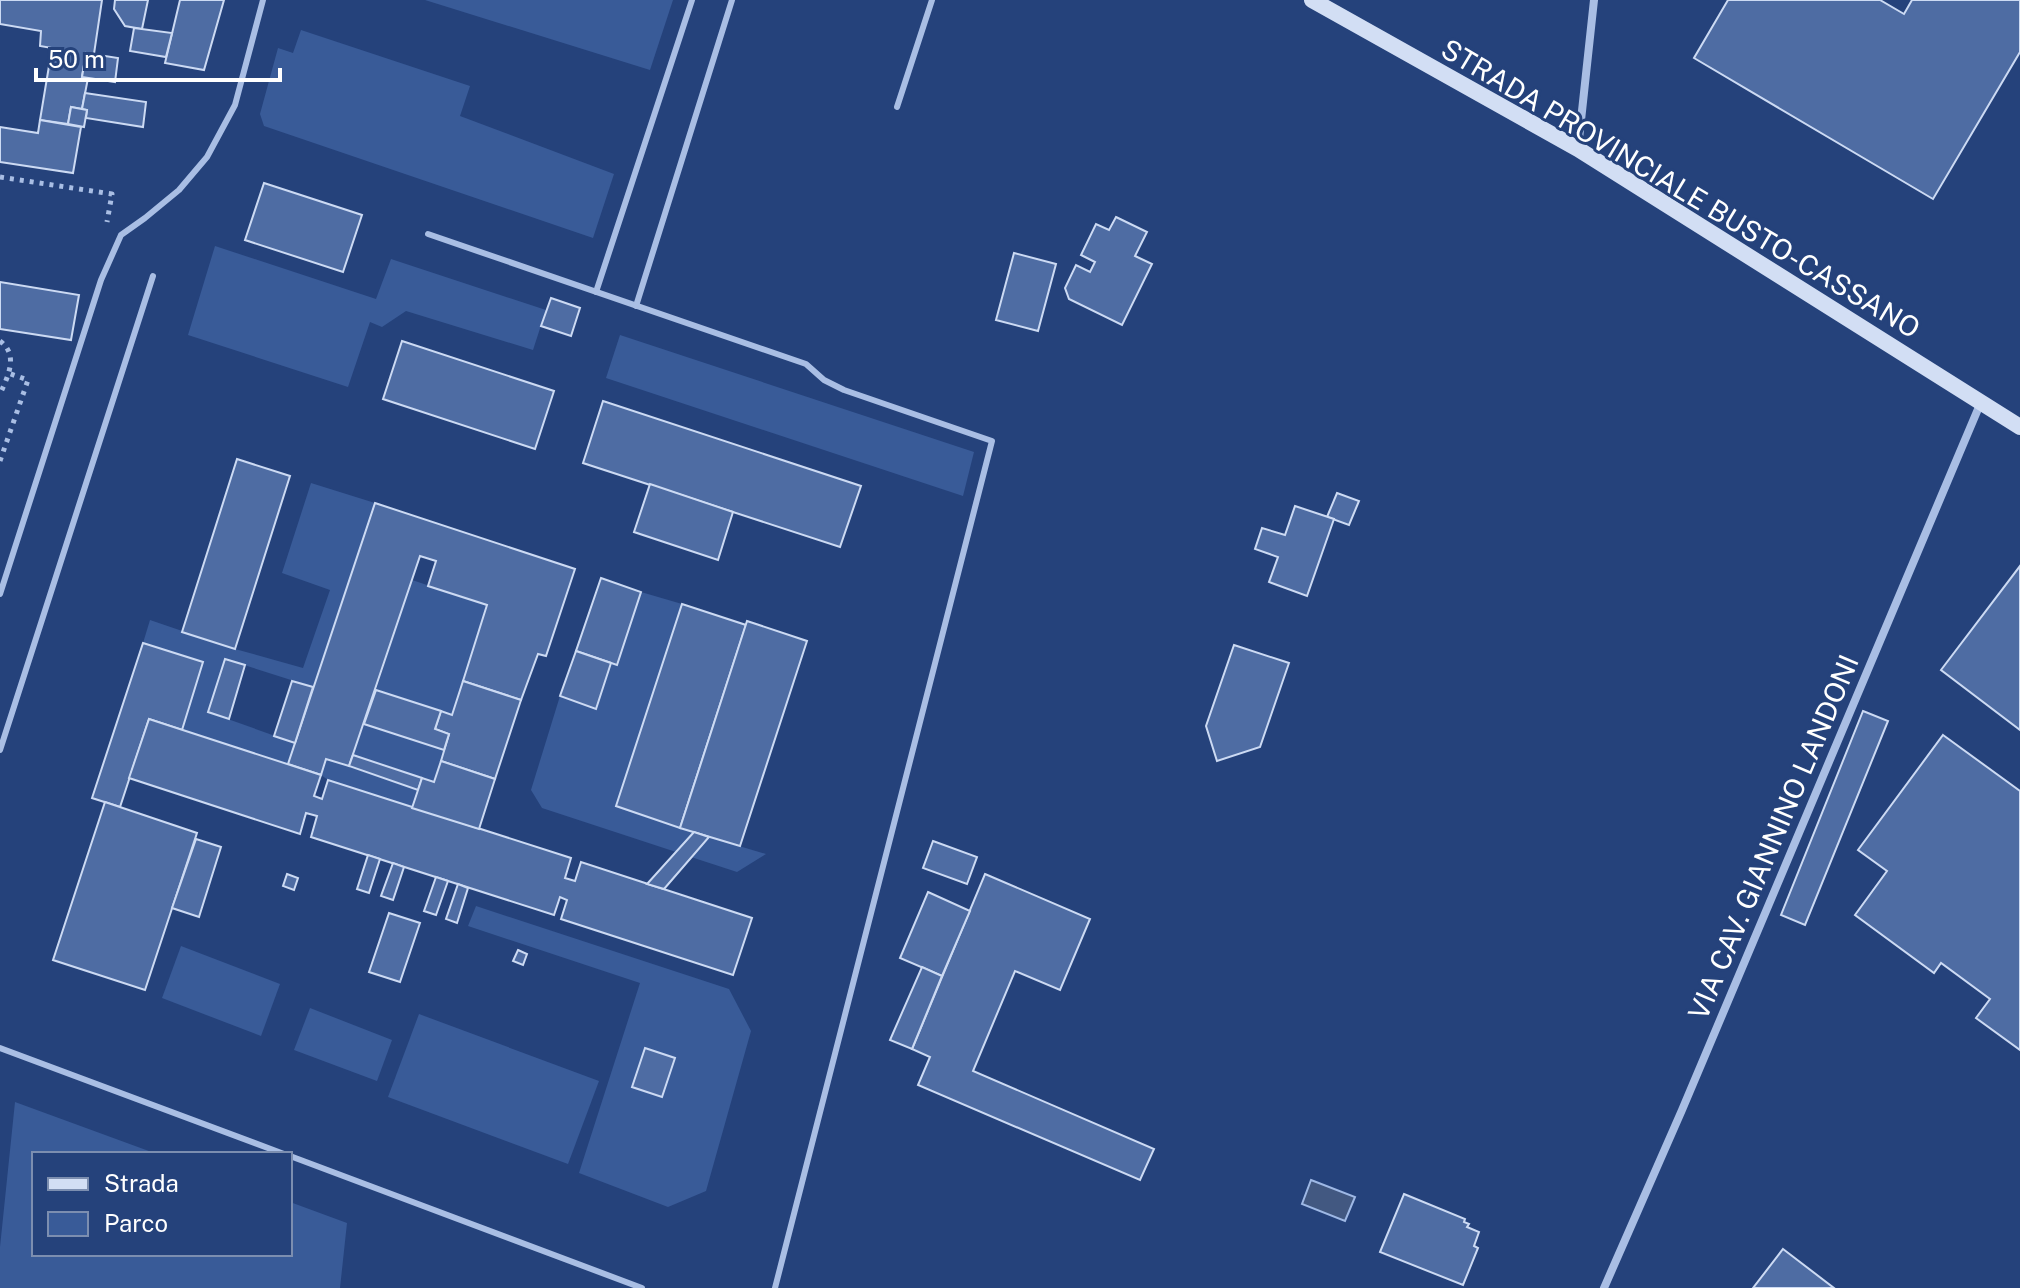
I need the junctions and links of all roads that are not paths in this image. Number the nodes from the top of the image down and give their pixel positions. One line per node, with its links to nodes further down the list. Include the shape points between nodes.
1 (263, 0): 15 (lane, via 235,105 207,157 179,190 121,235 101,280)
2 (692, 0): 11 (lane)
3 (732, 0): 12 (lane)
4 (932, 0): 7 (lane)
5 (1312, 0): 8 (main road, STRADA PROVINCIALE BUSTO-CASSANO)
6 (1594, 0): 8 (street)
7 (897, 107)
8 (1578, 149): 13 (main road, STRADA PROVINCIALE BUSTO-CASSANO)
9 (428, 234): 11 (lane)
10 (153, 276): 16 (lane)
11 (596, 292): 12 (lane)
12 (636, 306): 21 (lane, via 806,364 844,390 992,441)
13 (1981, 401): 14 (main road, STRADA PROVINCIALE BUSTO-CASSANO); 22 (street, VIA CAV. GIANNINO LANDONI)
14 (2018, 422)
15 (0, 594)
16 (0, 750)
17 (0, 1048): 18 (lane)
18 (279, 1152)
19 (292, 1157): 20 (lane)
20 (642, 1288)
21 (775, 1288)
22 (1604, 1288)

